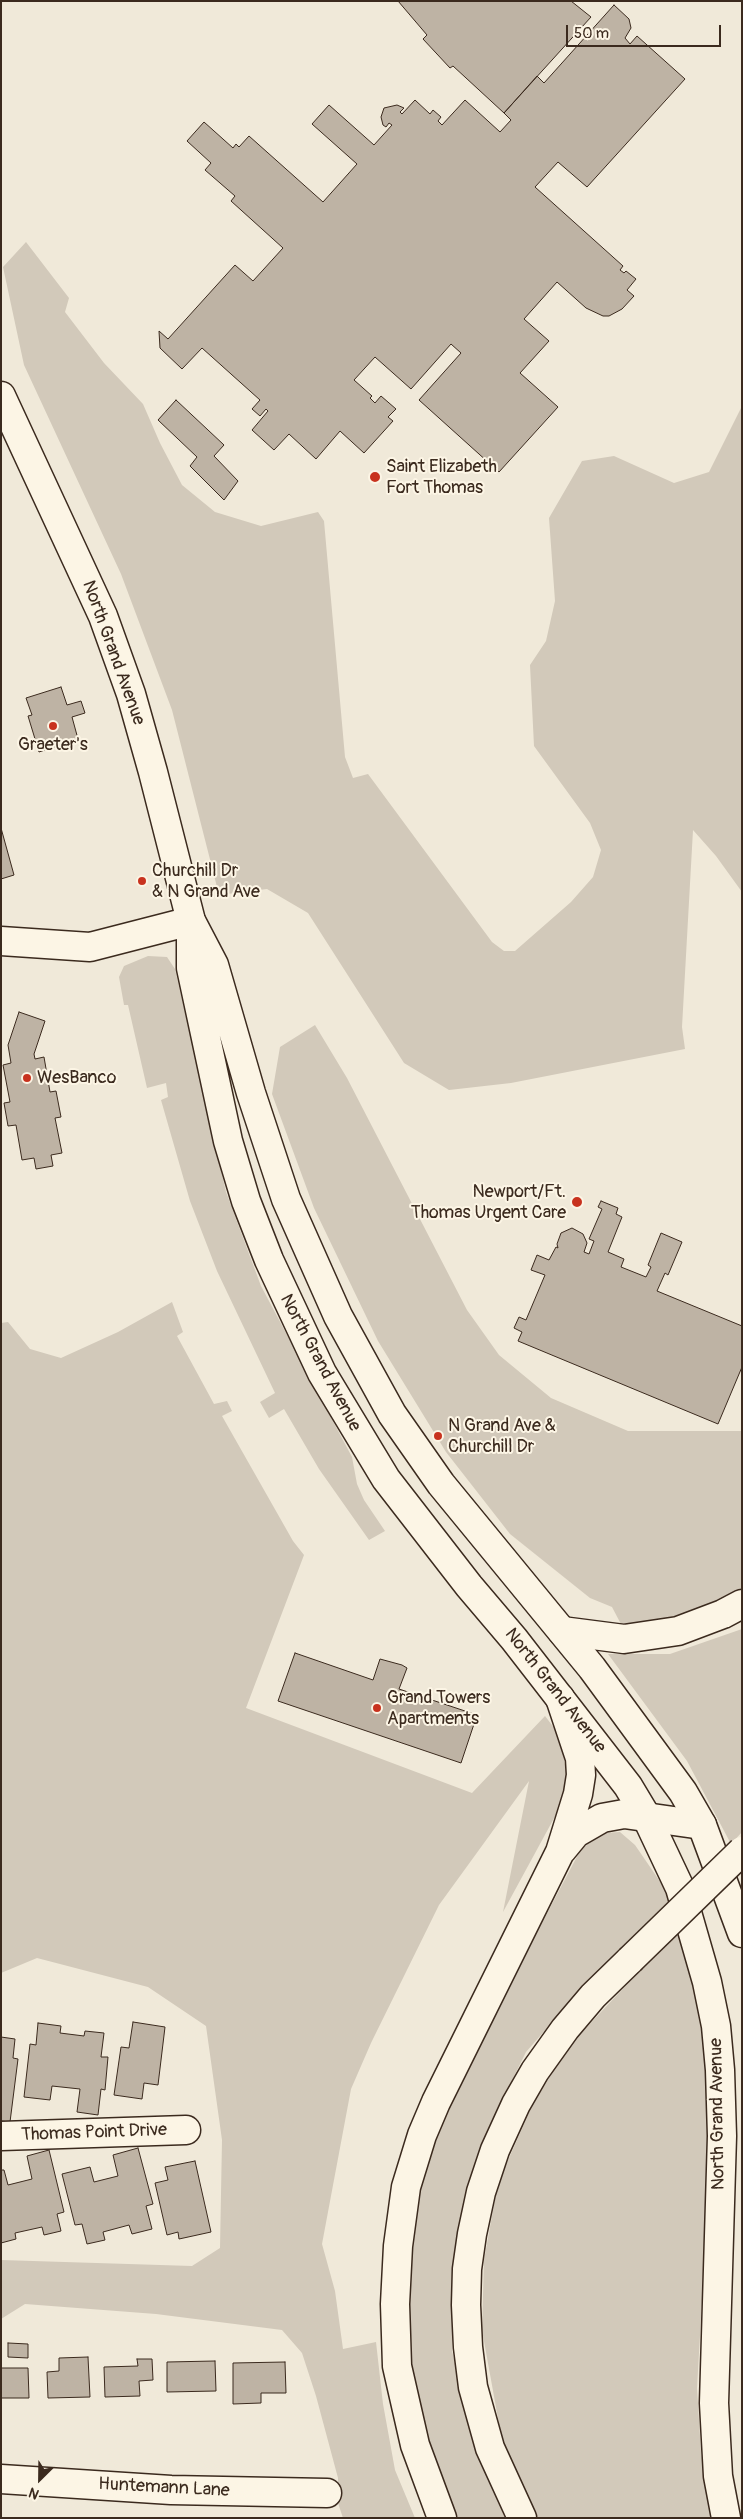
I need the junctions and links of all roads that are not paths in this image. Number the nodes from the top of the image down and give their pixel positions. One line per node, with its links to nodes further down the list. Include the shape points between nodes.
1 (1, 396): 2 (main road, North Grand Avenue, via 106,624 131,694)
2 (191, 921): 3 (main road, via 90,947); 5 (main road, North Grand Avenue, via 214,965 286,1198 338,1316 392,1414 441,1484); 6 (main road, North Grand Avenue, via 191,968 228,1141 246,1201 290,1310 322,1373 386,1479)
3 (1, 941)
4 (742, 1604): 5 (main road, via 678,1631 624,1639)
5 (562, 1631): 8 (main road, North Grand Avenue, via 683,1792)
6 (560, 1698): 7 (main road, North Grand Avenue, via 628,1786); 10 (main road, via 580,1758 581,1775)
7 (646, 1816): 8 (main road); 10 (main road, via 624,1814 602,1818 576,1833); 18 (main road, North Grand Avenue, via 680,1888 697,1942 716,2026 722,2136 714,2403 718,2476)
8 (702, 1825): 11 (main road, North Grand Avenue)
9 (742, 1851): 17 (main road, bridge, via 593,1996 565,2029 516,2104 481,2192 467,2269 468,2347 473,2387 490,2448)
10 (560, 1852): 16 (main road, via 436,2102 406,2187 394,2304 398,2366 415,2445)
11 (742, 1934)
12 (186, 2130): 13 (main road, Thomas Point Drive)
13 (1, 2136)
14 (1, 2479): 15 (main road, Huntemann Lane, via 171,2490)
15 (328, 2493)
16 (442, 2518)
17 (522, 2518)
18 (726, 2518)

